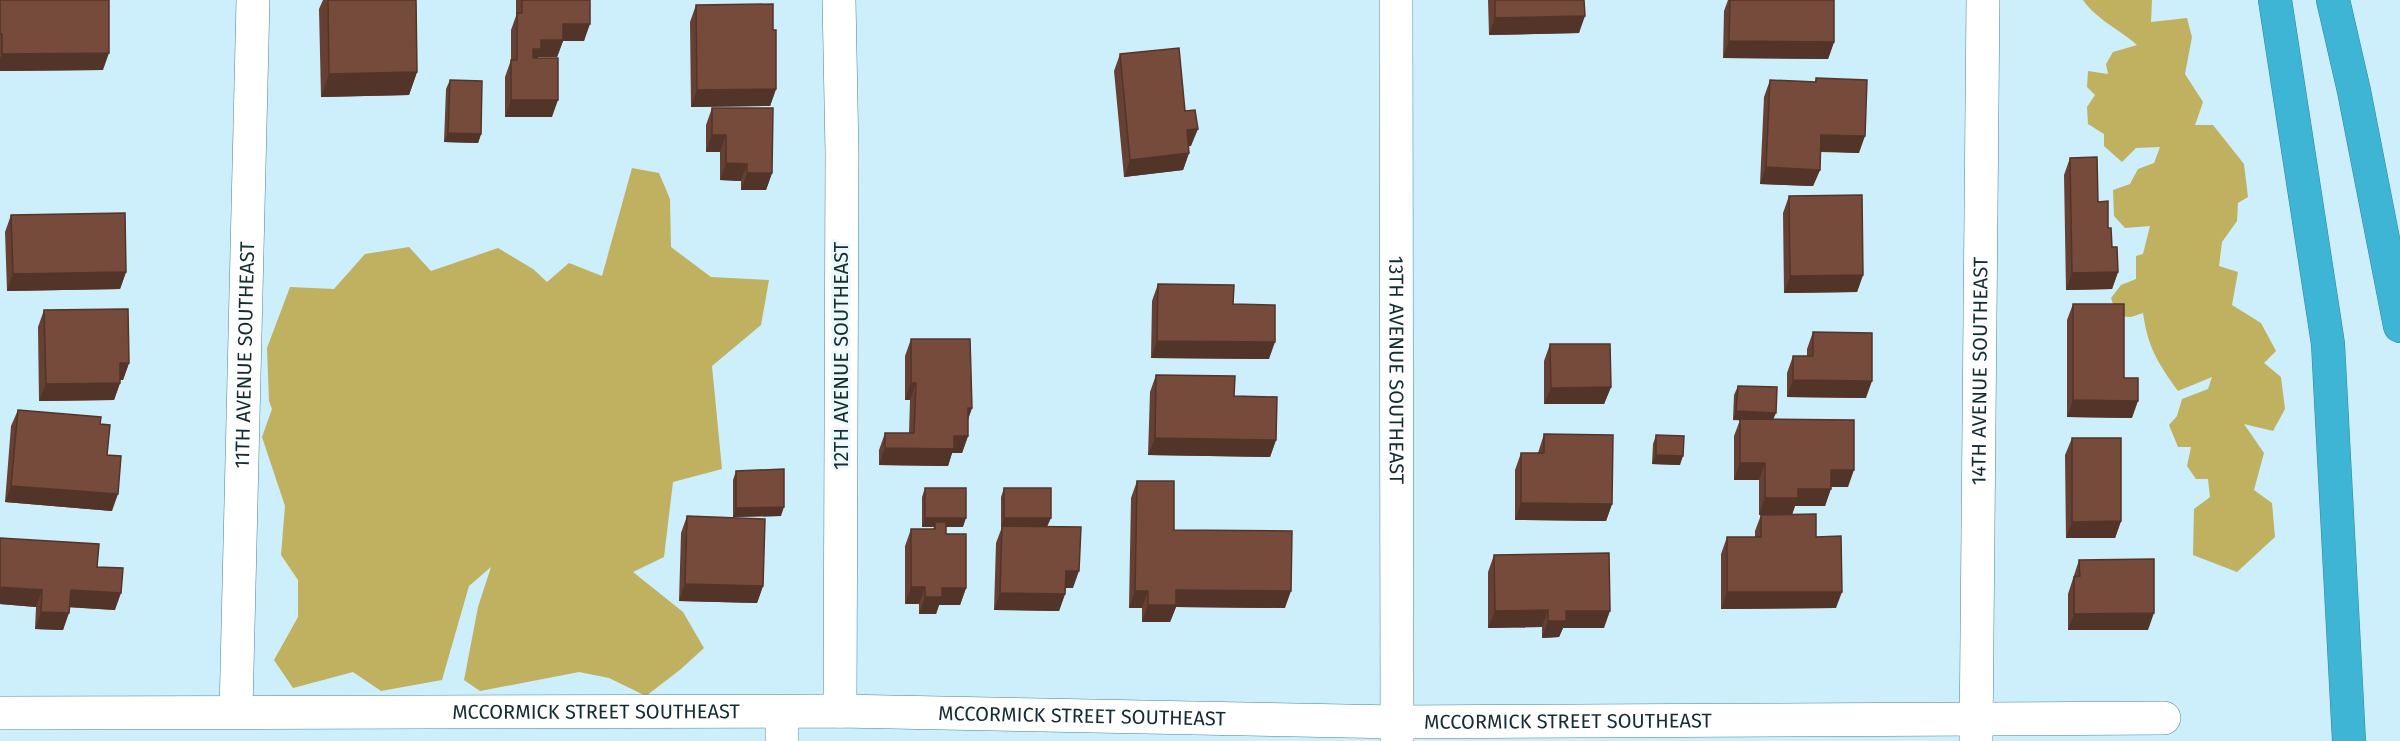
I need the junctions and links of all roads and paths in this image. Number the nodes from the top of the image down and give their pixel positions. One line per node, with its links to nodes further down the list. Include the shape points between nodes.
1 (253, 0): 8 (street, 11TH AVENUE SOUTHEAST)
2 (839, 0): 9 (street, 12TH AVENUE SOUTHEAST)
3 (1396, 0): 14 (street, 13TH AVENUE SOUTHEAST)
4 (1983, 0): 13 (street, 14TH AVENUE SOUTHEAST)
5 (2276, 0): 15 (highway, via 2328,344)
6 (2333, 0): 7 (highway)
7 (2400, 326)
8 (236, 711): 10 (street, MCCORMICK STREET SOUTHEAST); 12 (street, MCCORMICK STREET SOUTHEAST)
9 (840, 711): 12 (street, MCCORMICK STREET SOUTHEAST); 14 (street, MCCORMICK STREET SOUTHEAST)
10 (0, 712)
11 (2164, 718): 13 (street, MCCORMICK STREET SOUTHEAST)
12 (782, 726)
13 (1976, 730): 14 (street, MCCORMICK STREET SOUTHEAST)
14 (1397, 732)
15 (2349, 741)

